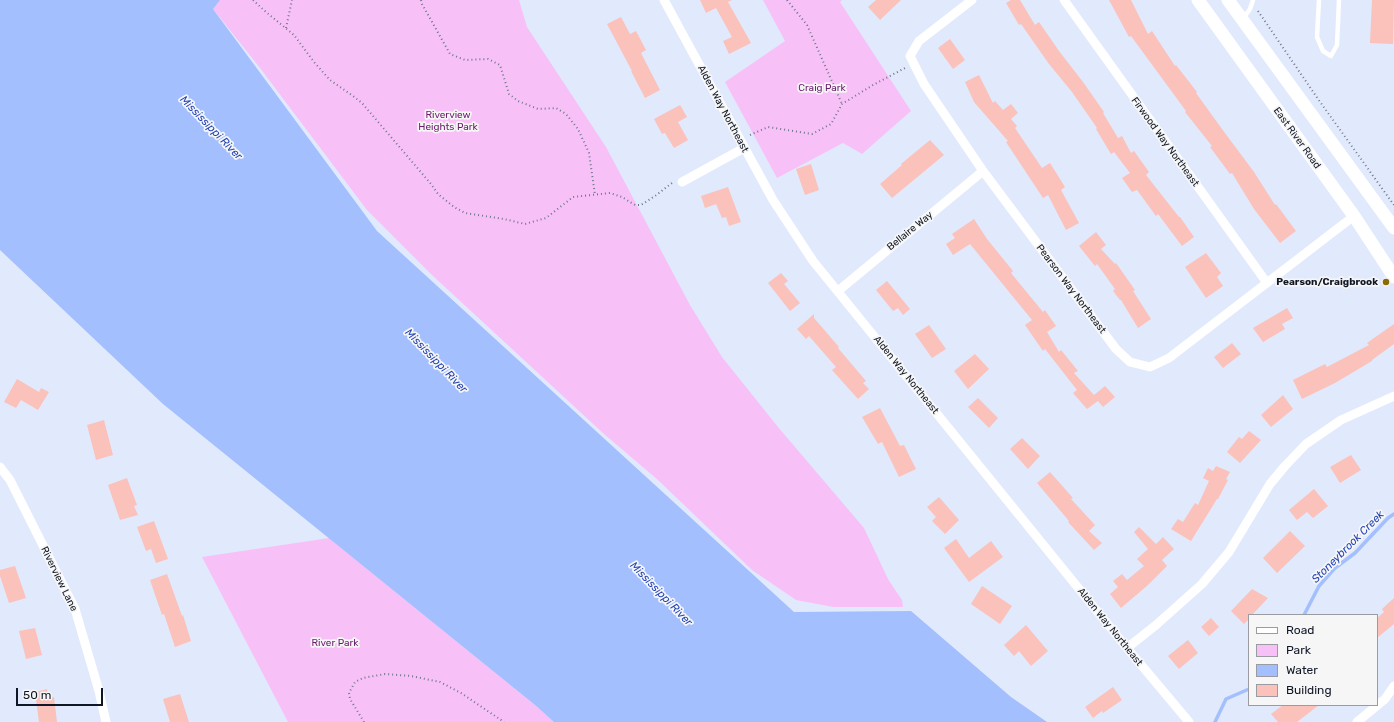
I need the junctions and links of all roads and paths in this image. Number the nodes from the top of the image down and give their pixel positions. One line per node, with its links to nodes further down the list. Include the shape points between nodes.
1 (253, 0): 14 (path)
2 (292, 0): 14 (path)
3 (422, 0): 20 (path, via 450,54 465,60 488,59 500,65 509,94 518,101 538,109 556,108 566,114 578,129 589,153)
4 (664, 0): 17 (street, Alden Way Northeast)
5 (787, 0): 16 (path, via 807,26)
6 (972, 0): 15 (street, via 919,41 910,56)
7 (1064, 0): 25 (street, Firwood Way Northeast)
8 (1198, 0): 22 (main road, East River Road)
9 (1228, 0): 13 (main road)
10 (1319, 0): 11 (lane, via 1317,37 1323,50 1331,56 1337,45)
11 (1339, 0)
12 (1253, 2): 13 (lane); 21 (path)
13 (1242, 20): 23 (main road)
14 (286, 29): 20 (path, via 294,35 330,80 362,104 438,194 465,213 525,224 546,218 573,197)
15 (914, 64): 16 (path); 18 (street, Pearson Way Northeast, via 924,84)
16 (842, 104): 17 (path, via 831,124 812,134 768,127)
17 (742, 144): 19 (street); 26 (street, Alden Way Northeast, via 780,212 813,261)
18 (983, 171): 25 (street, Pearson Way Northeast, via 1116,350 1130,362 1150,367 1169,358); 26 (street, Bellaire Way)
19 (682, 182): 20 (path, via 670,183 641,205 635,205 622,197 610,194)
20 (596, 195)
21 (1394, 205)
22 (1354, 216): 24 (main road, East River Road); 25 (street, Pearson Way Northeast)
23 (1394, 228)
24 (1394, 277)
25 (1267, 284)
26 (838, 291): 29 (street, Alden Way Northeast)
27 (1394, 396): 29 (street, via 1341,420 1306,444 1270,484 1229,552 1202,584)
28 (0, 467): 33 (street, Riverview Lane, via 10,480 75,609)
29 (1127, 648): 36 (street, Alden Way Northeast)
30 (1394, 686): 31 (street)
31 (1378, 705)
32 (1376, 706): 37 (street)
33 (106, 722)
34 (364, 722): 35 (path, via 350,699 350,693 355,682 385,674 440,682)
35 (504, 722)
36 (1189, 722)
37 (1357, 722)

